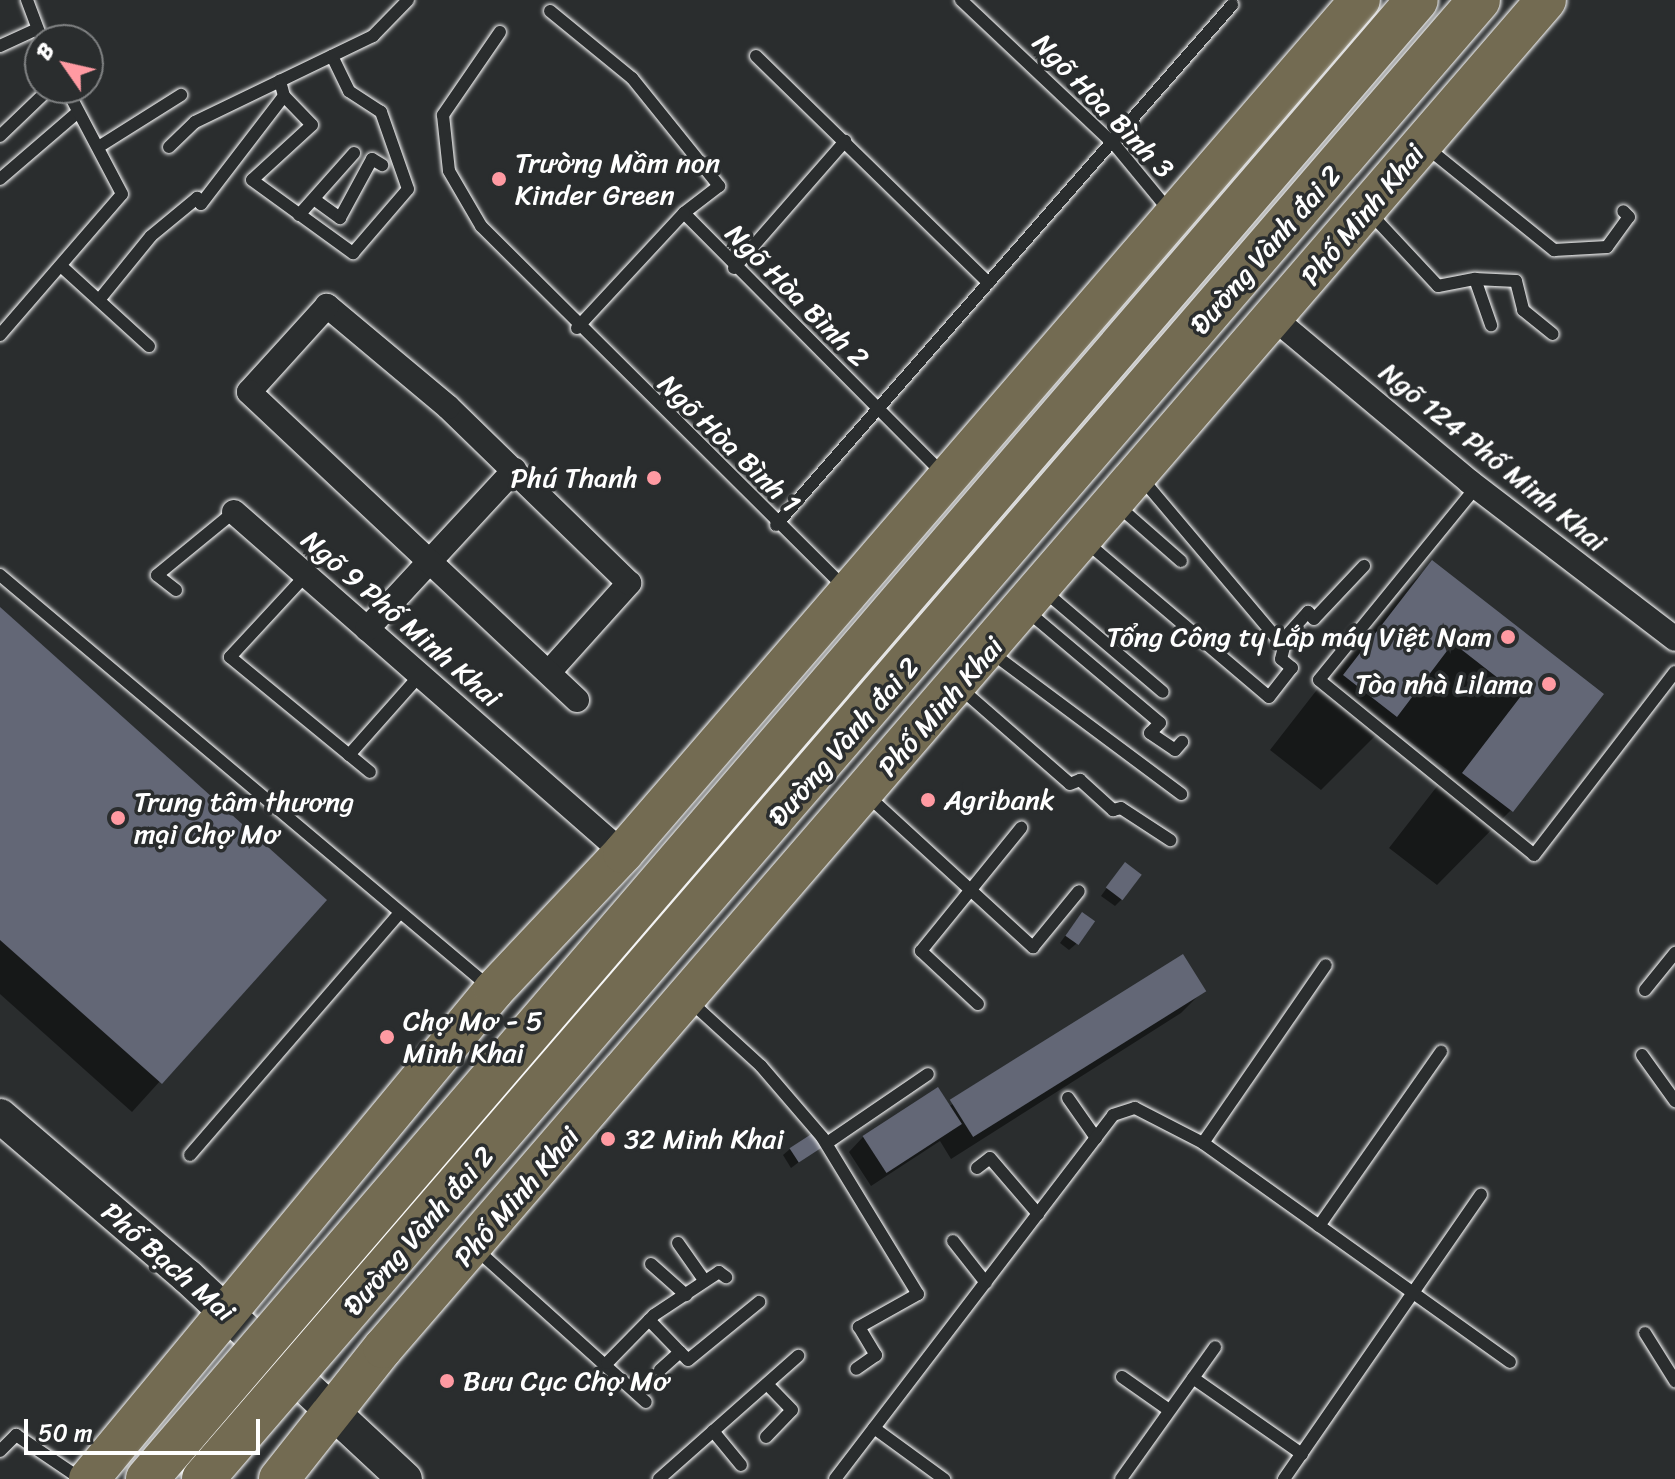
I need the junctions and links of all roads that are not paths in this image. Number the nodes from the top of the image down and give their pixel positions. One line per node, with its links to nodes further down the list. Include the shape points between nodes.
1 (27, 0): 10 (lane)
2 (408, 0): 14 (lane, via 373,36)
3 (961, 0): 25 (lane, Ngõ Hòa Bình 3)
4 (1360, 0): 36 (main road)
5 (1417, 0): 140 (highway, Đường Vành đai 2, bridge)
6 (1479, 0): 141 (highway, Đường Vành đai 2, bridge)
7 (1546, 0): 24 (main road, Phố Minh Khai)
8 (1232, 5): 25 (lane)
9 (550, 11): 34 (lane, Ngõ Hòa Bình 2, via 632,78 719,186)
10 (36, 24)
11 (500, 32): 44 (lane, Ngõ Hòa Bình 1, via 443,115 449,171 481,226)
12 (24, 39): 13 (lane)
13 (0, 46)
14 (332, 56): 16 (lane); 35 (lane, via 349,91 381,112 408,189 353,253)
15 (756, 56): 23 (lane)
16 (280, 81): 18 (lane); 27 (lane, via 195,122)
17 (181, 95): 26 (lane)
18 (284, 96): 35 (lane, via 312,125 252,180); 41 (lane, via 201,204 197,198 151,236)
19 (33, 104): 22 (lane)
20 (74, 104): 21 (lane)
21 (78, 112): 26 (lane); 30 (lane)
22 (0, 136)
23 (845, 141): 38 (lane); 40 (lane)
24 (1423, 144): 32 (main road, Phố Minh Khai); 33 (lane, via 1554,250 1607,247 1629,217)
25 (1115, 145): 36 (lane, Ngõ Hòa Bình 3); 40 (lane)
26 (100, 146): 37 (lane, via 122,194)
27 (169, 147)
28 (354, 153): 31 (lane)
29 (382, 165): 31 (lane, via 372,159 340,218)
30 (0, 179)
31 (315, 200): 35 (lane)
32 (1367, 210): 39 (lane, via 1438,286); 42 (main road, Phố Minh Khai)
33 (1623, 211)
34 (684, 213): 38 (lane, Ngõ Hòa Bình 2); 44 (lane)
35 (299, 215)
36 (1173, 215): 50 (main road)
37 (61, 266): 41 (lane); 46 (lane)
38 (734, 268): 48 (lane, Ngõ Hòa Bình 2)
39 (1475, 279): 43 (lane); 45 (lane, via 1516,281 1523,310)
40 (989, 283): 48 (lane)
41 (99, 300): 47 (lane)
42 (1275, 319): 51 (street, Ngõ 124 Phố Minh Khai); 52 (main road, Phố Minh Khai)
43 (1491, 325)
44 (577, 328): 54 (lane, Ngõ Hòa Bình 1)
45 (1553, 334)
46 (0, 335)
47 (149, 346)
48 (876, 409): 50 (lane, Ngõ Hòa Bình 2); 54 (lane)
49 (514, 470): 57 (street); 57 (street, via 327,306 249,392); 68 (street, via 629,583)
50 (947, 478): 62 (main road)
51 (1477, 486): 65 (street, Ngõ 124 Phố Minh Khai); 69 (lane, via 1319,680 1534,855)
52 (1128, 490): 55 (main road, Phố Minh Khai); 56 (lane); 66 (lane)
53 (234, 512): 60 (street, Ngõ 9 Phố Minh Khai); 61 (lane, Ngõ 9 Phố Minh Khai, via 157,575)
54 (776, 525): 62 (lane, Ngõ Hòa Bình 1)
55 (1085, 541): 63 (main road, Phố Minh Khai); 66 (lane, via 1269,697 1292,668 1281,659)
56 (1181, 561)
57 (427, 564): 64 (street); 68 (street)
58 (1364, 566): 66 (lane, via 1314,619 1308,612)
59 (0, 575): 84 (lane)
60 (306, 575): 64 (street, Ngõ 9 Phố Minh Khai); 75 (lane, via 230,657)
61 (176, 590)
62 (849, 592): 81 (main road)
63 (1034, 600): 67 (main road, Phố Minh Khai); 72 (lane); 74 (lane, via 1160,723 1150,733 1175,750)
64 (367, 629): 70 (street, Ngõ 9 Phố Minh Khai)
65 (1675, 639)
66 (1280, 643)
67 (989, 651): 71 (main road, Phố Minh Khai); 78 (lane)
68 (549, 672): 73 (street)
69 (1675, 672)
70 (420, 675): 75 (lane); 81 (street, Ngõ 9 Phố Minh Khai)
71 (959, 687): 77 (main road, Phố Minh Khai); 80 (lane, via 1070,784 1080,780 1113,810 1121,808)
72 (1163, 692)
73 (577, 700)
74 (1182, 742)
75 (349, 755): 76 (lane)
76 (370, 772)
77 (865, 794): 82 (lane); 89 (main road, Phố Minh Khai)
78 (1181, 794)
79 (1021, 828): 82 (lane)
80 (1170, 840)
81 (623, 853): 87 (main road)
82 (970, 890): 83 (lane, via 1033,947); 90 (lane, via 921,951)
83 (1079, 891)
84 (399, 914): 87 (lane); 100 (lane)
85 (1675, 953): 88 (lane)
86 (1326, 965): 99 (lane)
87 (494, 990): 115 (main road)
88 (1645, 990)
89 (688, 999): 98 (lane, via 761,1066); 107 (main road, Phố Minh Khai)
90 (978, 1004)
91 (1441, 1052): 104 (lane)
92 (1642, 1055): 94 (lane)
93 (928, 1074): 98 (lane)
94 (1674, 1095)
95 (1068, 1098): 97 (lane)
96 (0, 1116): 115 (main road, Phố Bạch Mai)
97 (1096, 1138): 99 (lane, via 1113,1115 1135,1108); 103 (lane)
98 (827, 1143): 123 (lane, via 918,1294 859,1327 876,1355)
99 (1203, 1143): 104 (lane)
100 (190, 1155)
101 (977, 1168): 103 (lane, via 990,1158)
102 (1481, 1194): 112 (lane)
103 (1038, 1214): 111 (lane)
104 (1319, 1226): 112 (lane)
105 (953, 1241): 111 (lane)
106 (678, 1243): 110 (lane)
107 (474, 1248): 122 (lane); 131 (main road, Phố Minh Khai)
108 (651, 1264): 113 (lane)
109 (726, 1277): 110 (lane, via 719,1272)
110 (704, 1280): 113 (lane)
111 (986, 1283): 132 (lane)
112 (1414, 1294): 121 (lane); 136 (lane)
113 (686, 1295): 116 (lane)
114 (759, 1302): 119 (lane, via 688,1360)
115 (225, 1310): 131 (main road, Phố Bạch Mai); 139 (main road)
116 (649, 1320): 119 (lane); 122 (lane)
117 (1645, 1333): 127 (lane)
118 (1215, 1347): 126 (lane)
119 (680, 1352): 124 (lane)
120 (798, 1356): 128 (lane)
121 (1510, 1362)
122 (607, 1363): 129 (lane)
123 (856, 1369)
124 (660, 1370)
125 (1122, 1377): 130 (lane)
126 (1193, 1378): 130 (lane); 136 (lane)
127 (1675, 1381)
128 (767, 1384): 133 (lane); 134 (lane, via 792,1410)
129 (646, 1402)
130 (1169, 1410): 147 (lane)
131 (333, 1411): 142 (main road, Phố Minh Khai); 143 (main road, Phố Bạch Mai)
132 (874, 1428): 145 (lane); 146 (lane)
133 (713, 1431): 137 (lane); 144 (lane)
134 (766, 1437)
135 (0, 1451): 138 (lane, via 16,1435)
136 (1302, 1454): 148 (lane)
137 (741, 1465)
138 (81, 1479)
139 (89, 1479)
140 (147, 1479)
141 (203, 1479)
142 (279, 1479)
143 (405, 1479)
144 (659, 1479)
145 (835, 1479)
146 (944, 1479)
147 (1121, 1479)
148 (1284, 1479)

